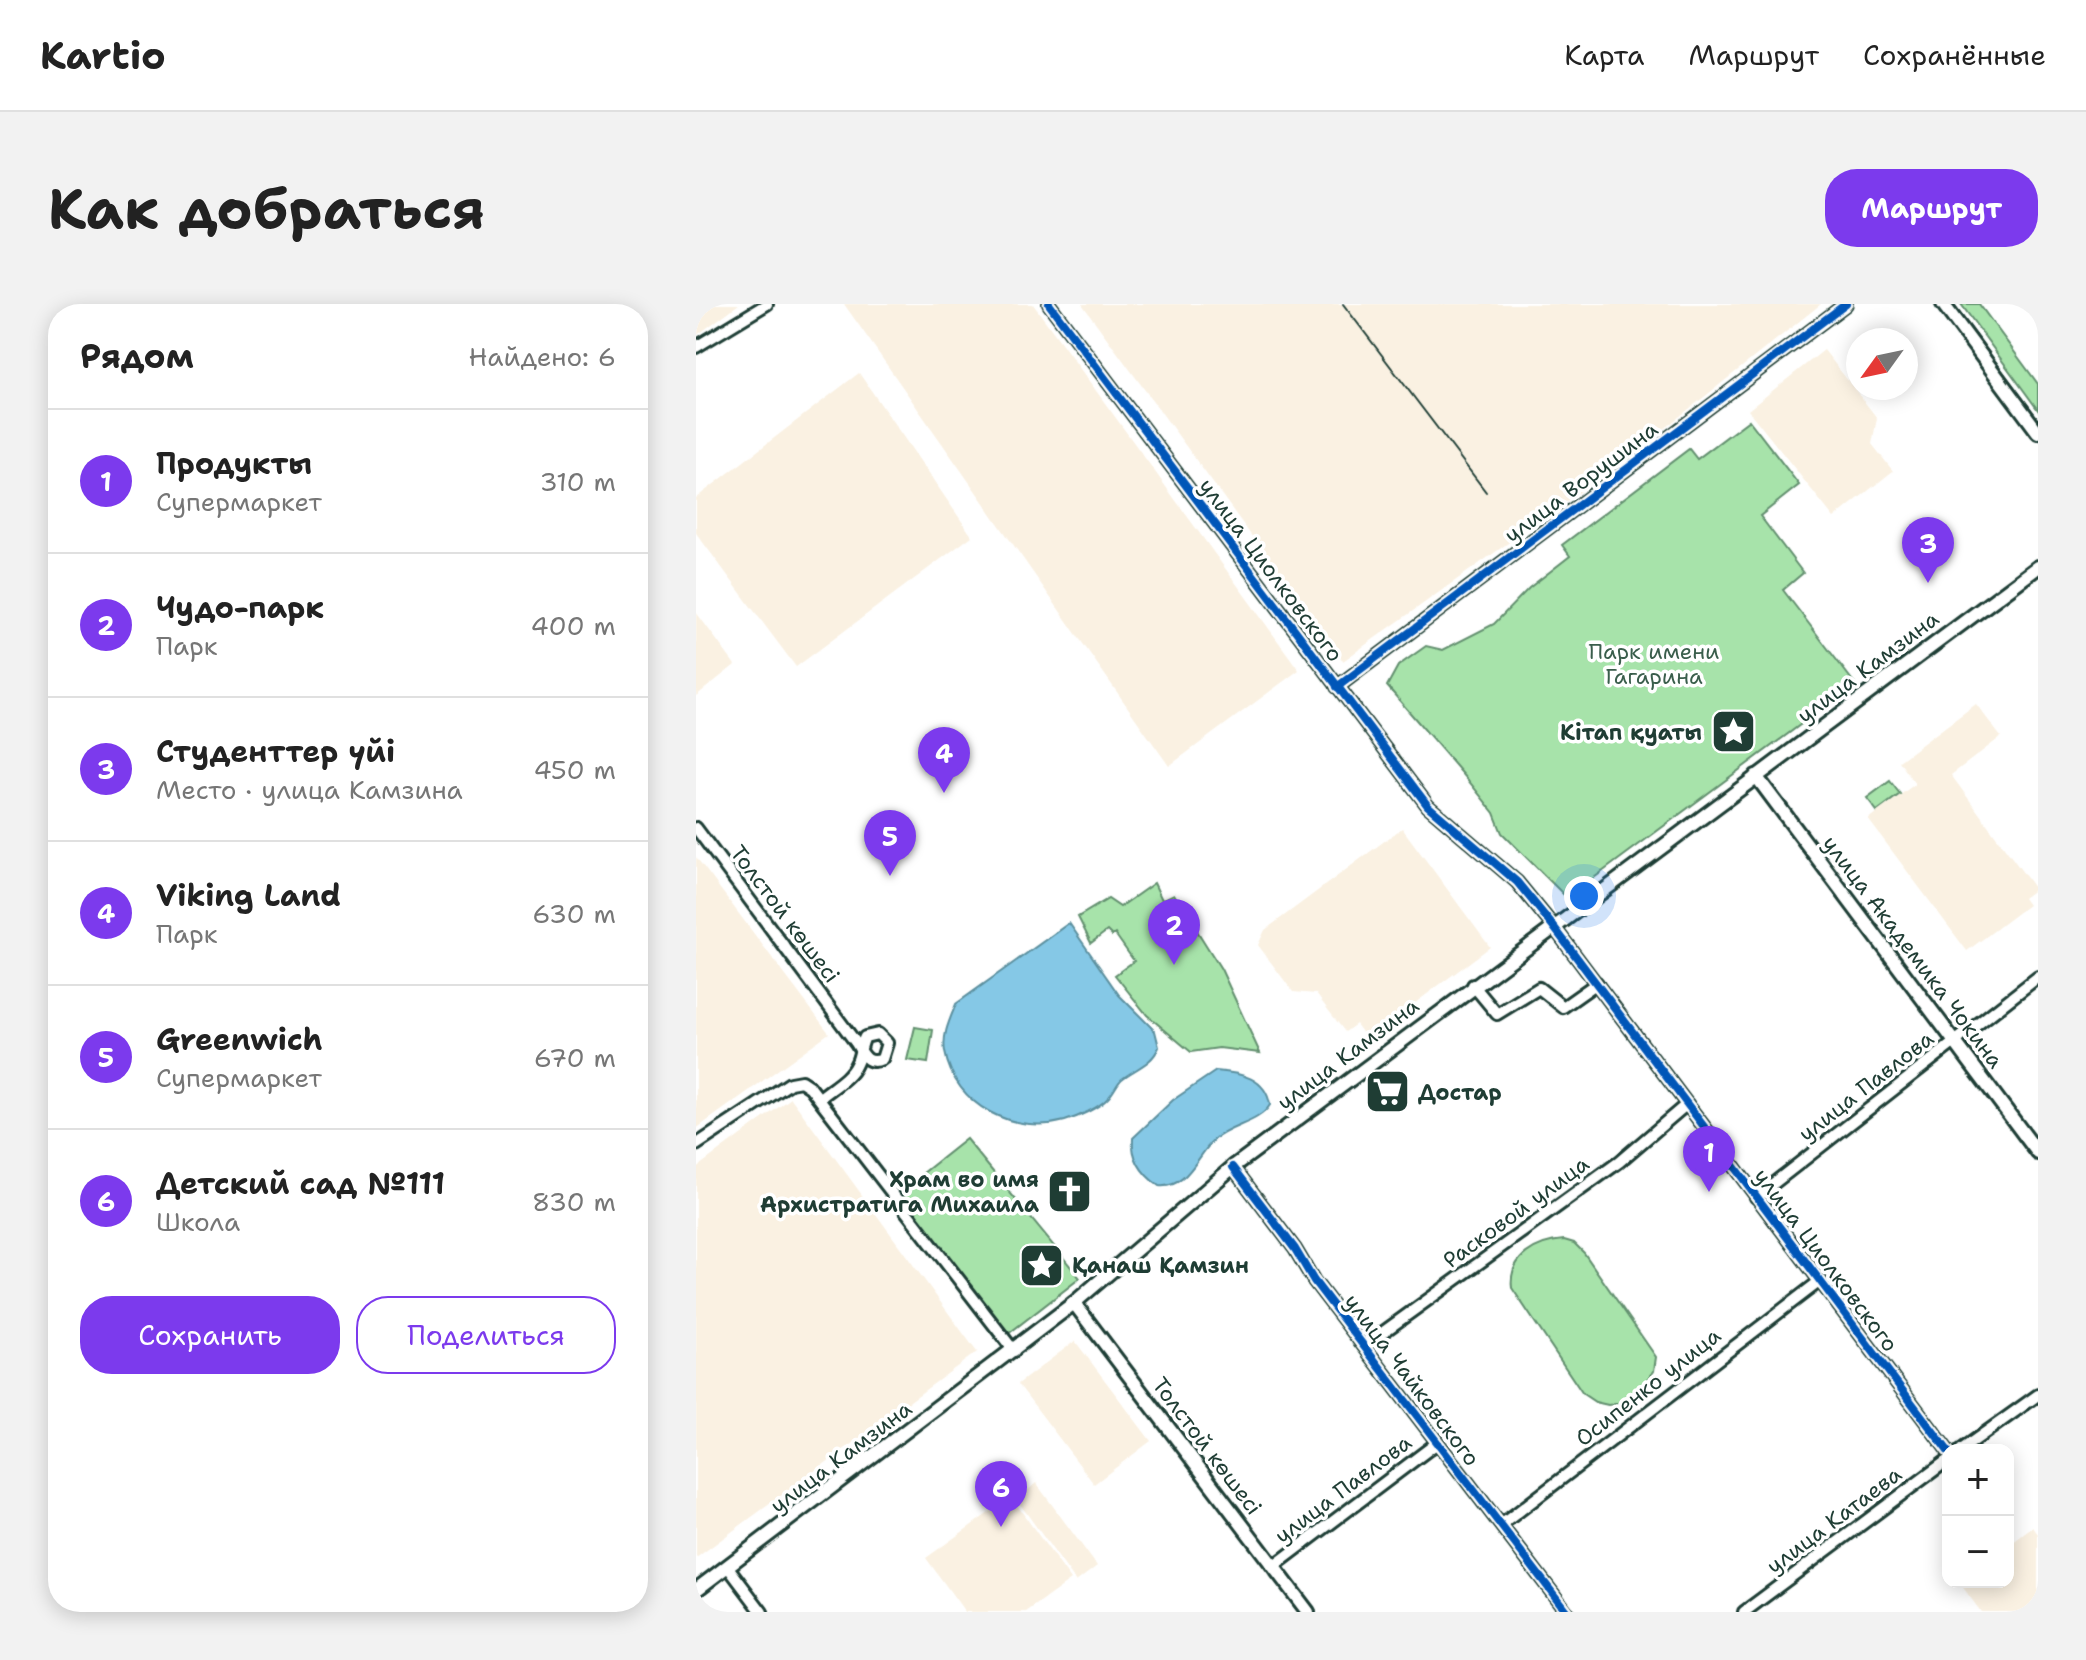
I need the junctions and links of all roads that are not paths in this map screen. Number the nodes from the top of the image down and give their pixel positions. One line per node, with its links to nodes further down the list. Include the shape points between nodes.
1 (767, 304): 5 (street)
2 (1049, 304): 8 (street, улица Циолковского)
3 (1846, 304): 8 (street, улица Ворушина)
4 (1943, 304): 6 (main road)
5 (696, 347)
6 (2038, 432)
7 (2038, 567): 9 (main road, улица Камзина)
8 (1337, 687): 11 (street, улица Циолковского, via 1428,806 1517,882)
9 (1756, 776): 11 (main road, улица Камзина); 17 (main road, улица Академика Чокина)
10 (696, 828): 15 (street, Толстой көшесі)
11 (1553, 926): 13 (street, улица Циолковского); 14 (main road, улица Камзина)
12 (2038, 977): 17 (street, улица Павлова)
13 (1597, 983): 14 (street, via 1563,1007 1539,988 1497,1014); 22 (street, улица Циолковского)
14 (1473, 985): 25 (main road, улица Камзина)
15 (843, 1024): 16 (street); 18 (street, Толстой көшесі)
16 (869, 1035): 18 (street); 19 (street, via 882,1036 887,1043 885,1056)
17 (1957, 1041): 24 (main road, улица Академика Чокина); 26 (street, улица Павлова)
18 (861, 1050): 19 (street); 20 (street)
19 (874, 1062): 20 (street)
20 (853, 1069): 21 (street)
21 (821, 1097): 23 (street, via 801,1081 790,1083); 30 (street)
22 (1687, 1104): 26 (street, улица Циолковского); 29 (street, Расковой улица, via 1619,1162)
23 (696, 1145)
24 (2038, 1153)
25 (1233, 1167): 28 (main road, улица Камзина); 29 (street, улица Чайковского)
26 (1756, 1197): 27 (street, улица Циолковского)
27 (1820, 1281): 33 (street, улица Циолковского); 36 (street, Осипенко улица)
28 (1074, 1303): 30 (main road, улица Камзина); 37 (main road, Толстой көшесі)
29 (1364, 1346): 32 (street, улица Чайковского)
30 (1014, 1351): 38 (main road, улица Камзина)
31 (2038, 1395): 34 (street)
32 (1437, 1443): 36 (street, улица Чайковского); 37 (street, улица Павлова)
33 (1943, 1444)
34 (1969, 1444)
35 (1942, 1464): 43 (street, улица Катаева)
36 (1501, 1525): 42 (street, улица Чайковского)
37 (1274, 1566): 41 (main road, Толстой көшесі)
38 (728, 1567): 39 (main road, улица Камзина); 40 (street)
39 (696, 1590)
40 (762, 1612)
41 (1308, 1612)
42 (1567, 1612)
43 (1744, 1612)

